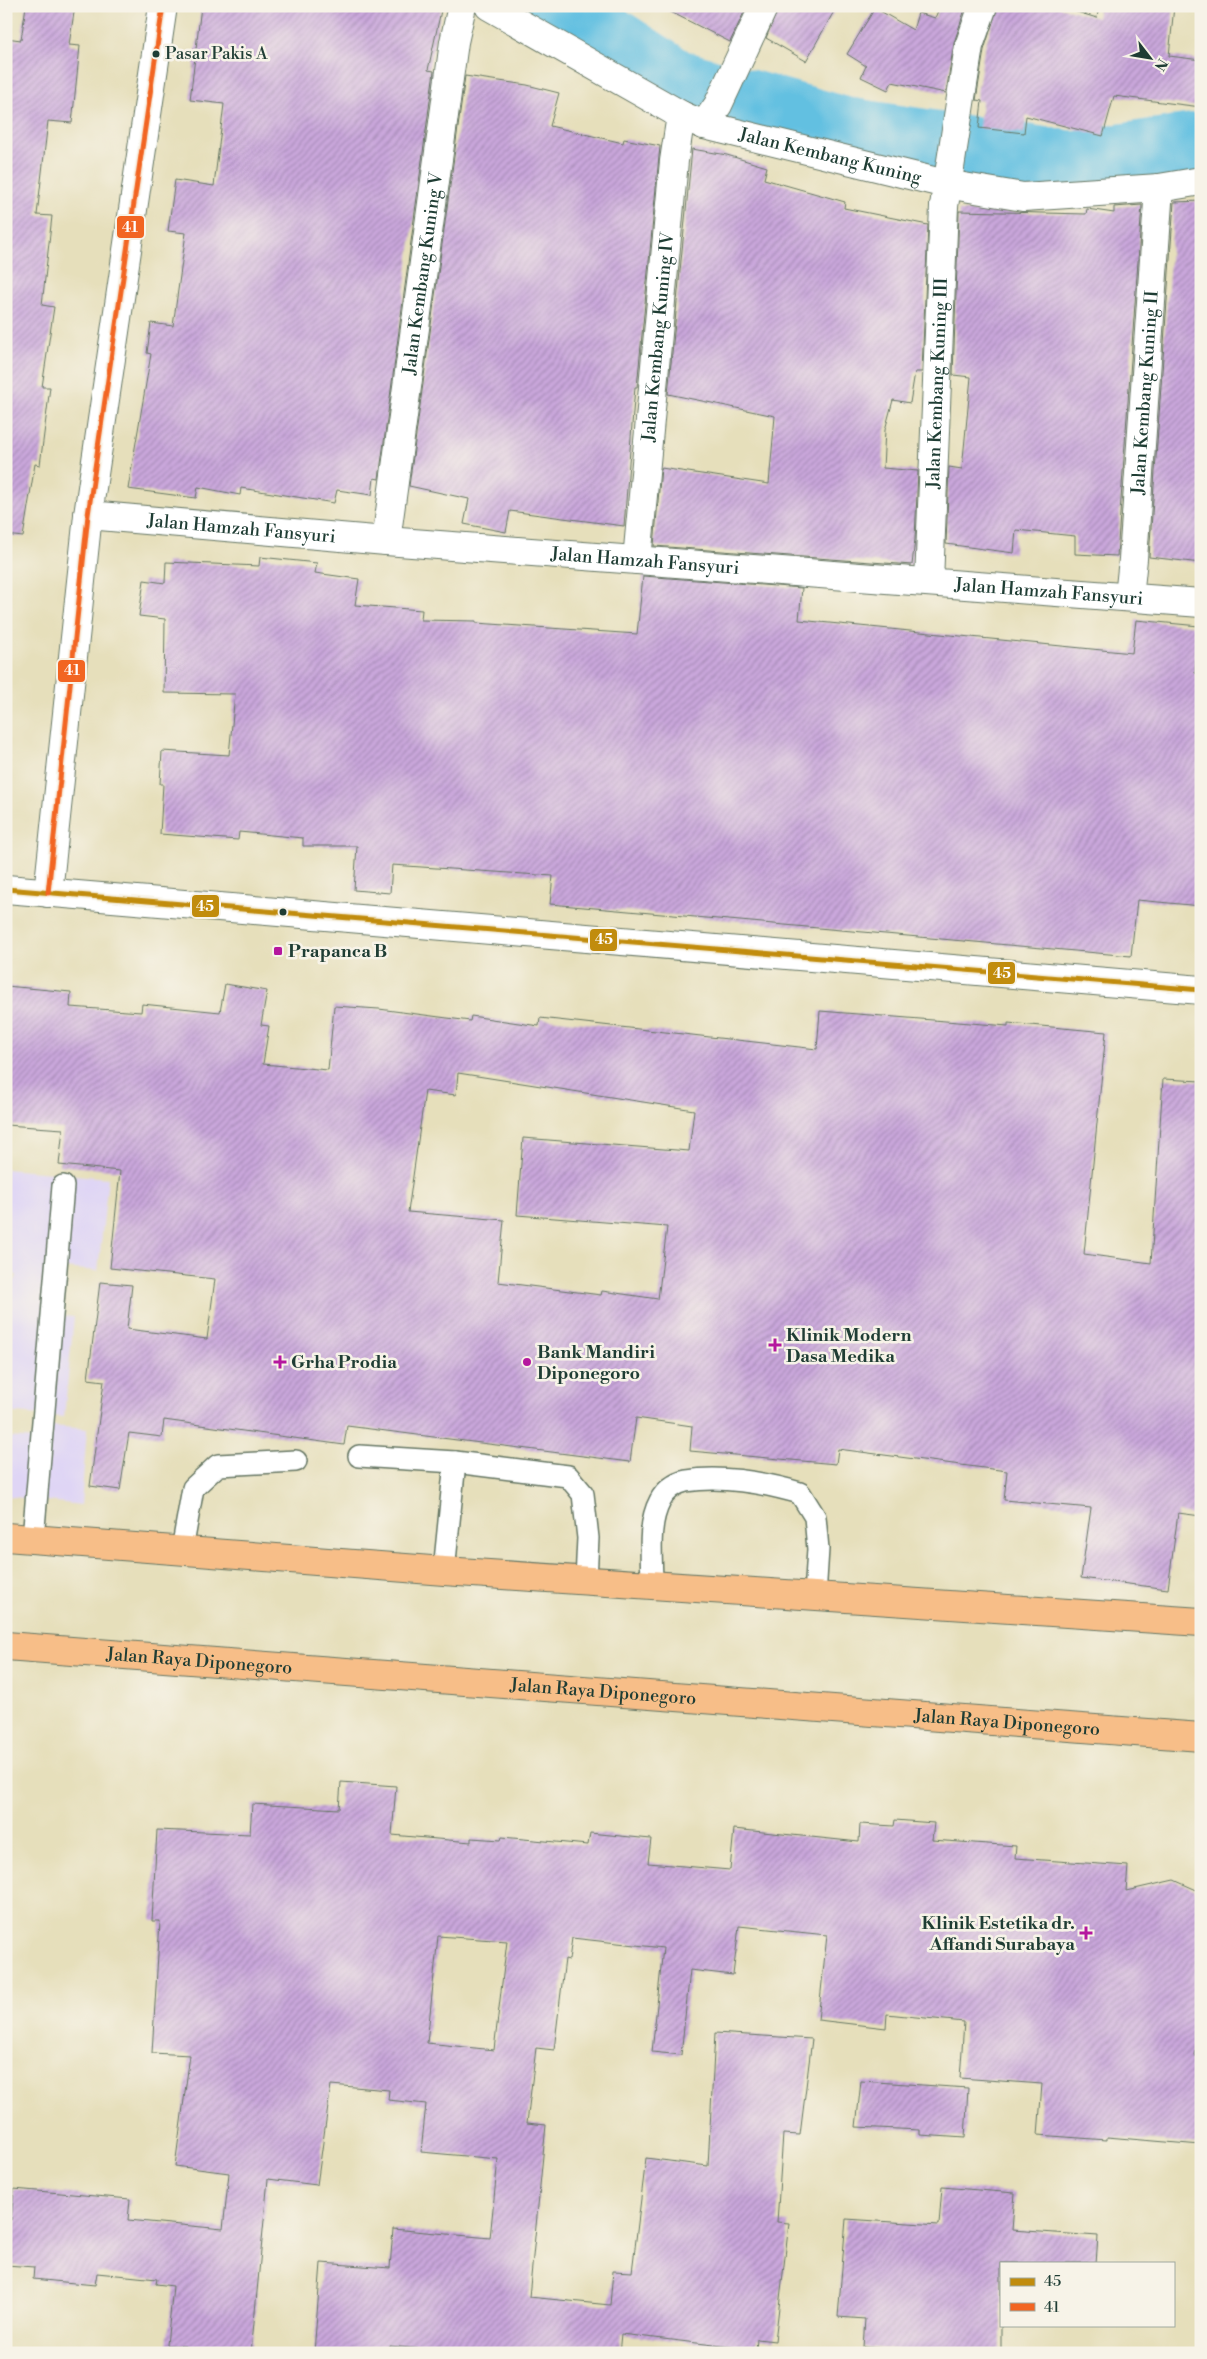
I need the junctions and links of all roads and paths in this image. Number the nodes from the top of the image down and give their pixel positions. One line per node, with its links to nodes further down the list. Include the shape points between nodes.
1 (163, 6): 10 (street)
2 (462, 6): 11 (street, Jalan Kembang Kuning V, via 454,42)
3 (489, 6): 6 (street, Jalan Kembang Kuning)
4 (764, 6): 6 (street, Jalan Kembang Kuning IV, via 734,70)
5 (983, 6): 8 (street, Jalan Kembang Kuning III, via 968,46)
6 (701, 115): 8 (street, Jalan Kembang Kuning); 12 (street, Jalan Kembang Kuning IV, via 673,170)
7 (1201, 182): 9 (street, Jalan Kembang Kuning)
8 (946, 184): 9 (street, Jalan Kembang Kuning, via 1023,197); 13 (street, Jalan Kembang Kuning III)
9 (1159, 188): 14 (street, Jalan Kembang Kuning II)
10 (88, 515): 11 (street, Jalan Hamzah Fansyuri); 17 (street)
11 (386, 541): 12 (street, Jalan Hamzah Fansyuri)
12 (637, 560): 13 (street, Jalan Hamzah Fansyuri)
13 (929, 582): 14 (street, Jalan Hamzah Fansyuri)
14 (1129, 597): 15 (street, Jalan Hamzah Fansyuri)
15 (1201, 603)
16 (6, 889): 17 (street)
17 (48, 893): 18 (street)
18 (1201, 990)
19 (63, 1186): 24 (lane)
20 (359, 1456): 22 (lane)
21 (296, 1461): 25 (lane, via 218,1465 193,1488)
22 (455, 1462): 26 (lane); 27 (lane, via 568,1476 583,1494 588,1538)
23 (6, 1537): 24 (highway)
24 (33, 1539): 25 (highway)
25 (182, 1550): 26 (highway)
26 (444, 1571): 27 (highway)
27 (586, 1580): 28 (highway)
28 (652, 1585): 29 (highway); 29 (lane, via 653,1520 663,1496 668,1489 685,1481 720,1480 773,1486 800,1493 815,1517 818,1549)
29 (815, 1596): 30 (highway)
30 (1201, 1622)
31 (6, 1646): 32 (highway, Jalan Raya Diponegoro)
32 (1201, 1737)

